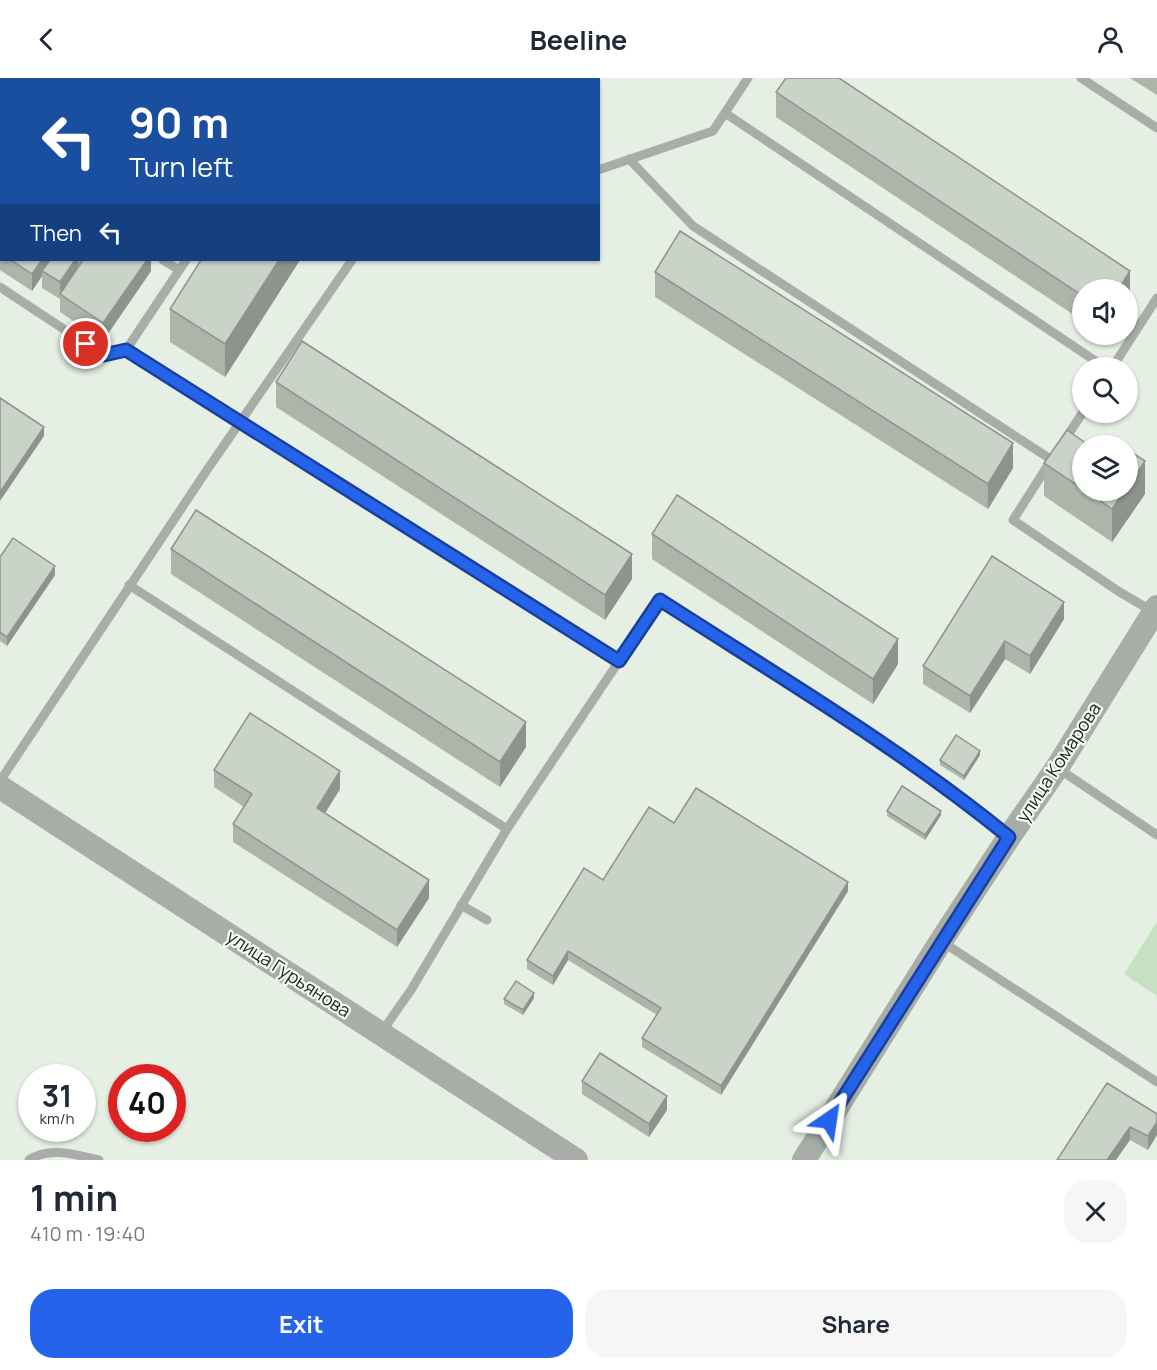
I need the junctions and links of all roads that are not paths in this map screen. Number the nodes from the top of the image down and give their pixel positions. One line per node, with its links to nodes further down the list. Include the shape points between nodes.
1 (748, 78): 3 (lane)
2 (1081, 78): 4 (lane)
3 (725, 113): 5 (lane, via 713,131); 14 (lane)
4 (1157, 128)
5 (629, 159): 6 (lane); 18 (lane, via 693,226)
6 (600, 169)
7 (165, 261): 10 (lane)
8 (185, 261): 10 (lane)
9 (351, 261): 17 (lane)
10 (179, 270): 13 (lane)
11 (0, 287): 13 (lane, via 104,355)
12 (1157, 298): 15 (lane)
13 (126, 350): 17 (lane)
14 (1090, 357)
15 (1119, 357)
16 (1076, 423): 18 (lane)
17 (240, 424): 19 (lane); 21 (lane)
18 (1052, 460): 20 (lane, via 1013,520 1118,591)
19 (129, 585): 23 (lane); 25 (lane)
20 (1156, 610): 22 (street, улица Комарова)
21 (619, 661): 25 (lane); 27 (lane, via 660,600 880,742)
22 (1057, 768): 26 (lane); 27 (street, улица Комарова)
23 (0, 781)
24 (0, 787): 31 (street, улица Гурьянова)
25 (507, 829): 28 (lane)
26 (1157, 835)
27 (1009, 837): 30 (street, улица Комарова)
28 (461, 905): 29 (lane); 31 (lane)
29 (486, 920)
30 (941, 941): 32 (lane); 36 (street, улица Комарова)
31 (381, 1033): 35 (street, улица Гурьянова)
32 (1157, 1082)
33 (29, 1160): 34 (lane, via 39,1154 62,1153)
34 (99, 1160)
35 (576, 1160)
36 (804, 1160)

